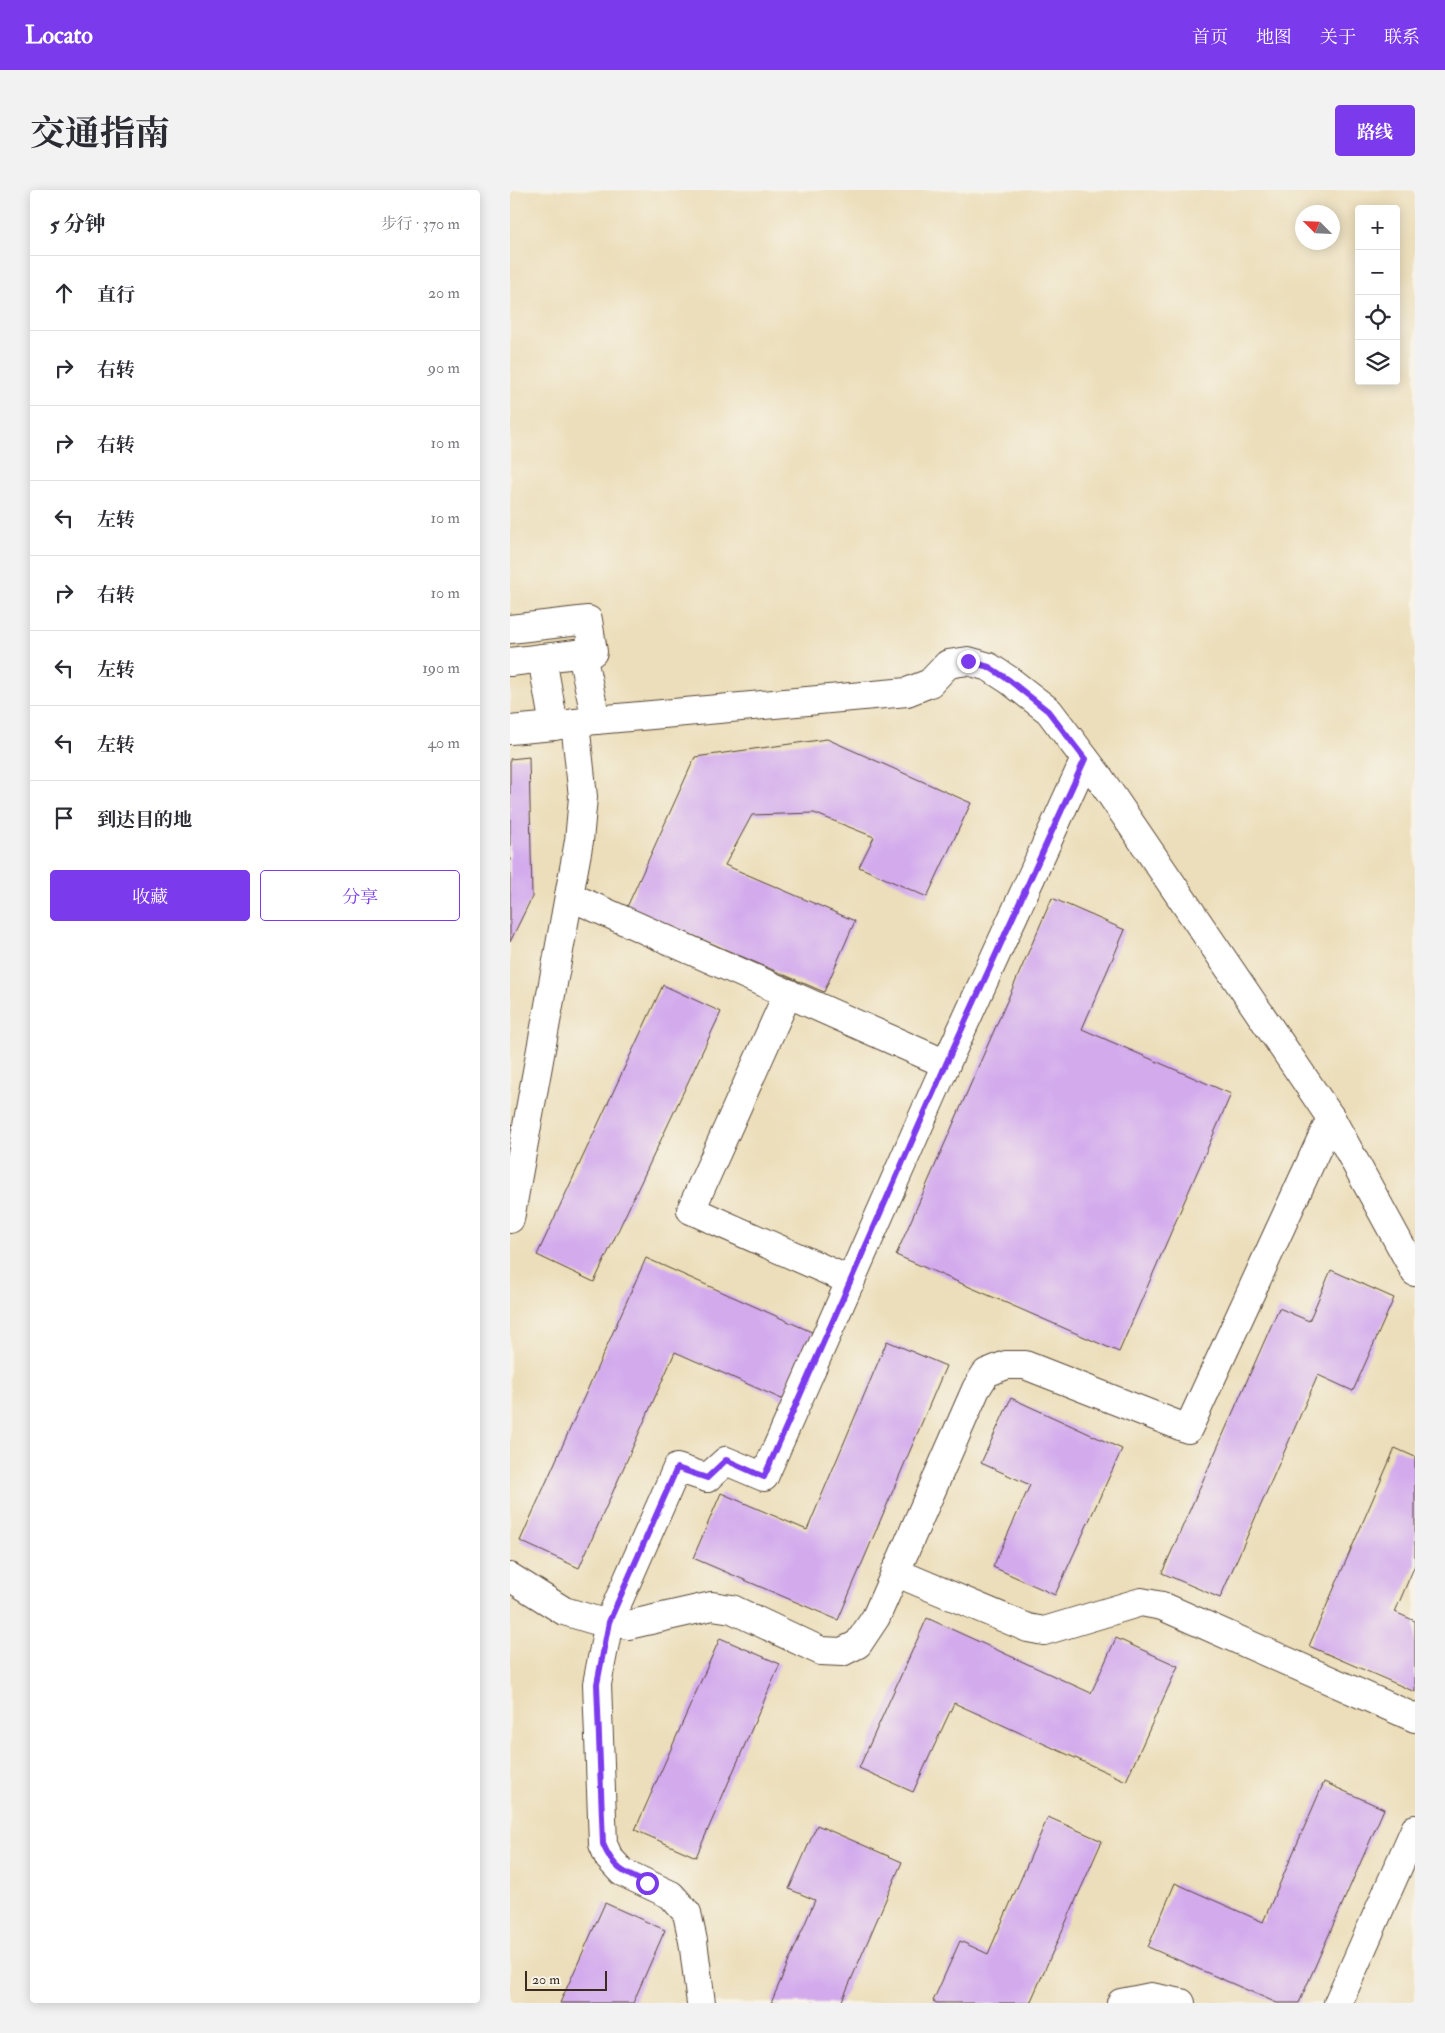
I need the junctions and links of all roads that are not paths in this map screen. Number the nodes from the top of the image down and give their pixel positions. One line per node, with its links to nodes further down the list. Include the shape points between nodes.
1 (510, 629): 2 (street, via 588,620 593,652)
2 (582, 654): 3 (street); 5 (street)
3 (542, 658): 4 (street); 5 (street)
4 (510, 662)
5 (575, 723): 6 (street); 7 (street, via 907,692 930,683 948,664 968,661 989,667 1048,711); 8 (street, via 583,797)
6 (510, 730)
7 (1085, 759): 10 (street); 11 (street)
8 (569, 896): 9 (street); 12 (street)
9 (788, 993): 10 (street); 14 (street, via 691,1210)
10 (946, 1064): 14 (street)
11 (1331, 1118): 13 (street); 15 (street, via 1188,1429 1025,1365 1006,1365 986,1373 976,1389)
12 (510, 1219)
13 (1415, 1272)
14 (851, 1281): 17 (street, via 764,1477 726,1460 707,1478 677,1468)
15 (896, 1572): 17 (street, via 876,1617 858,1644 842,1652 821,1651 732,1609 712,1606 628,1625); 18 (street, via 1028,1628 1044,1631 1141,1602 1162,1606)
16 (510, 1577): 17 (street, via 564,1611)
17 (609, 1622): 20 (street, via 597,1684 603,1844 609,1858 622,1872 671,1895 687,1912)
18 (1415, 1718)
19 (1415, 1829): 23 (street)
20 (701, 2003)
21 (1121, 2003): 22 (street, via 1151,1997)
22 (1181, 2003)
23 (1338, 2003)

